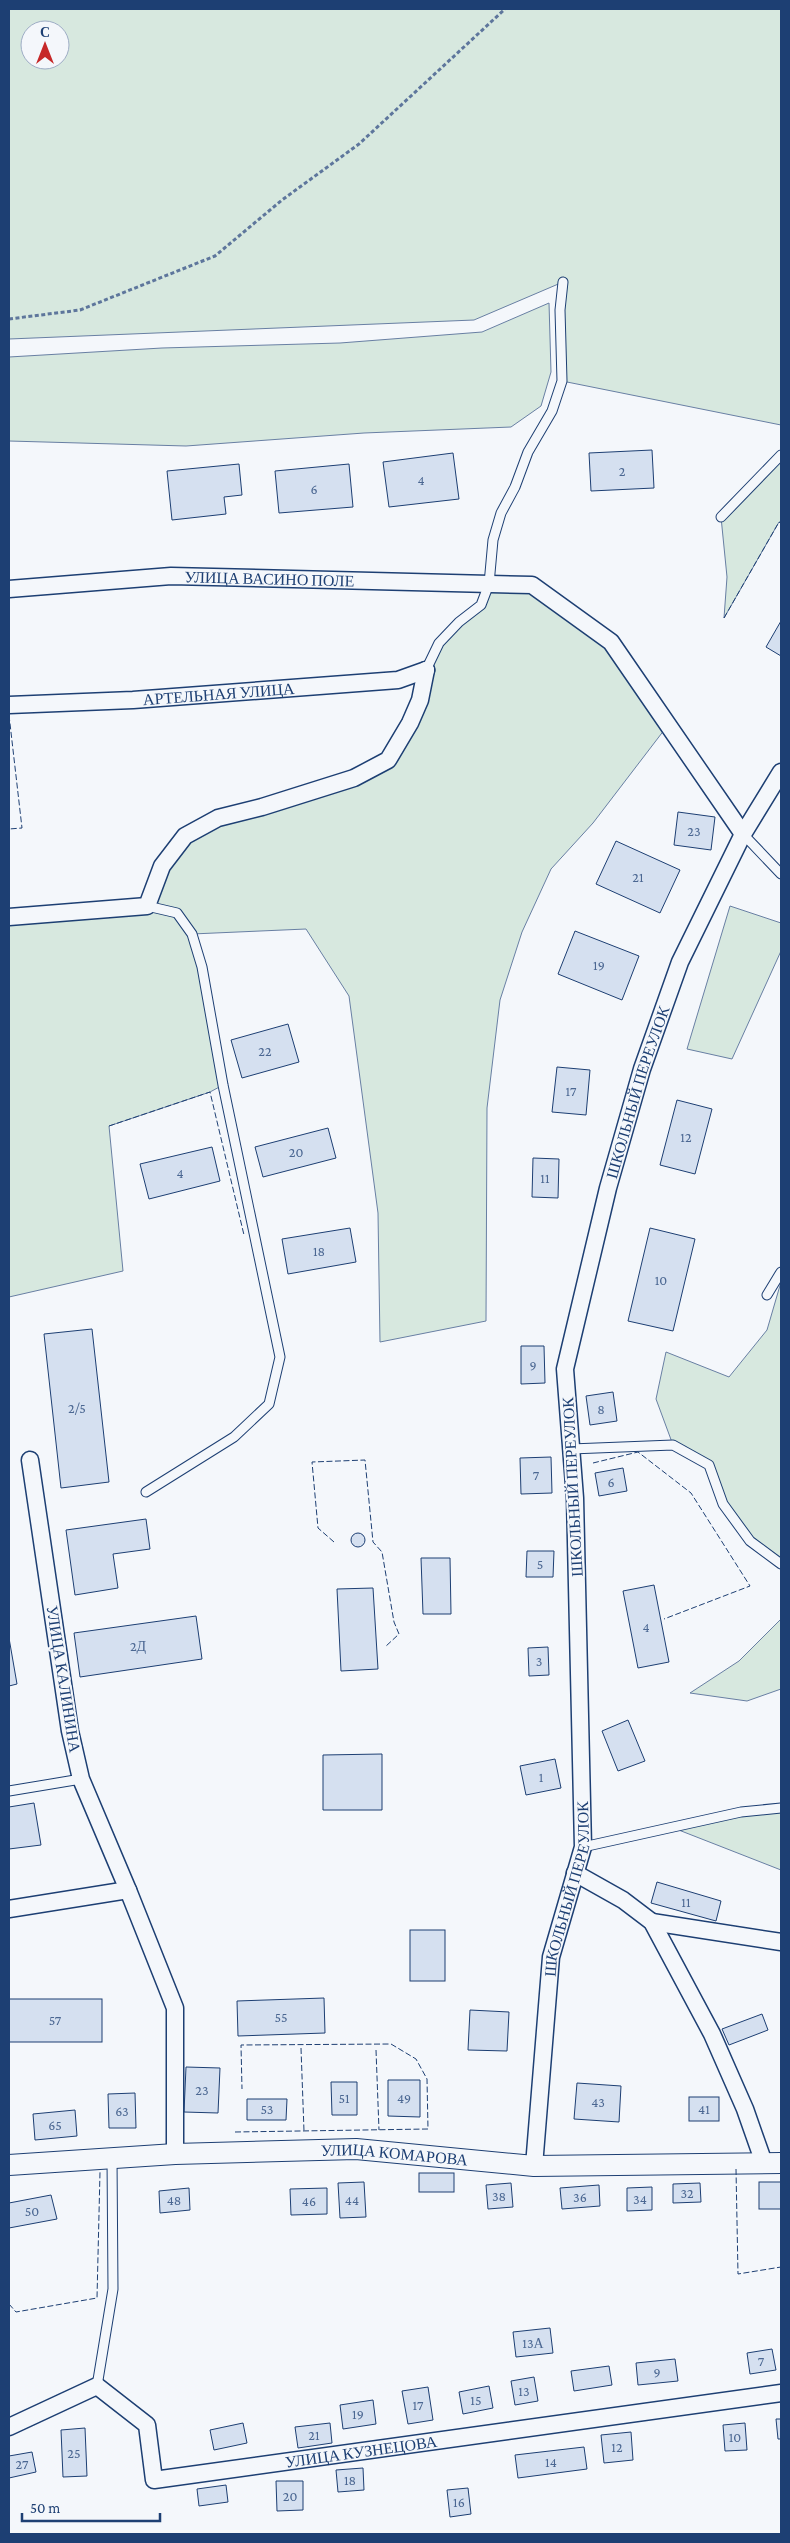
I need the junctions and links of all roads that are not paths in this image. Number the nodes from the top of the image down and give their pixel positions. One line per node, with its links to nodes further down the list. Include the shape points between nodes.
1 (563, 282): 4 (lane, via 560,310 562,381 552,411 528,452 501,513 493,540)
2 (781, 455): 3 (lane)
3 (721, 517)
4 (489, 584): 5 (street, УЛИЦА ВАСИНО ПОЛЕ, via 171,576); 6 (lane, via 481,605 439,643); 9 (street, УЛИЦА ВАСИНО ПОЛЕ, via 532,585 611,642)
5 (9, 589)
6 (426, 670): 7 (street, АРТЕЛЬНАЯ УЛИЦА, via 398,680 133,700); 11 (street, via 420,700 388,760 354,778 218,818 185,836 162,866)
7 (9, 705)
8 (781, 772): 9 (street, ШКОЛЬНЫЙ ПЕРЕУЛОК)
9 (743, 834): 10 (lane); 15 (street, ШКОЛЬНЫЙ ПЕРЕУЛОК, via 680,962 642,1069 608,1188 565,1369)
10 (781, 874)
11 (148, 906): 12 (street); 17 (lane, via 177,913 192,934 202,968 280,1356 269,1404 234,1437)
12 (9, 917)
13 (781, 1272): 14 (lane)
14 (767, 1295)
15 (571, 1449): 18 (lane, via 673,1445 709,1465 723,1504 750,1540); 22 (street, ШКОЛЬНЫЙ ПЕРЕУЛОК, via 576,1498)
16 (30, 1460): 19 (street, УЛИЦА КАЛИНИНА, via 70,1731)
17 (146, 1492)
18 (781, 1564)
19 (81, 1779): 20 (lane); 24 (street, УЛИЦА КАЛИНИНА)
20 (9, 1791)
21 (781, 1808): 22 (lane, via 741,1812)
22 (583, 1847): 23 (street, ШКОЛЬНЫЙ ПЕРЕУЛОК)
23 (576, 1873): 26 (street, via 623,1900); 32 (street, ШКОЛЬНЫЙ ПЕРЕУЛОК, via 551,1957)
24 (128, 1890): 25 (street); 28 (street, УЛИЦА КАЛИНИНА, via 175,2008)
25 (9, 1910)
26 (652, 1922): 27 (street); 30 (street, via 712,2034)
27 (781, 1942)
28 (175, 2154): 29 (street, УЛИЦА КОМАРОВА); 32 (street, УЛИЦА КОМАРОВА, via 356,2149)
29 (112, 2158): 31 (street, УЛИЦА КОМАРОВА); 33 (lane, via 113,2289)
30 (773, 2163): 32 (street, УЛИЦА КОМАРОВА)
31 (9, 2165)
32 (534, 2166)
33 (97, 2386): 34 (street, УЛИЦА КУЗНЕЦОВА, via 147,2425 154,2480); 35 (street)
34 (781, 2393)
35 (9, 2427)

